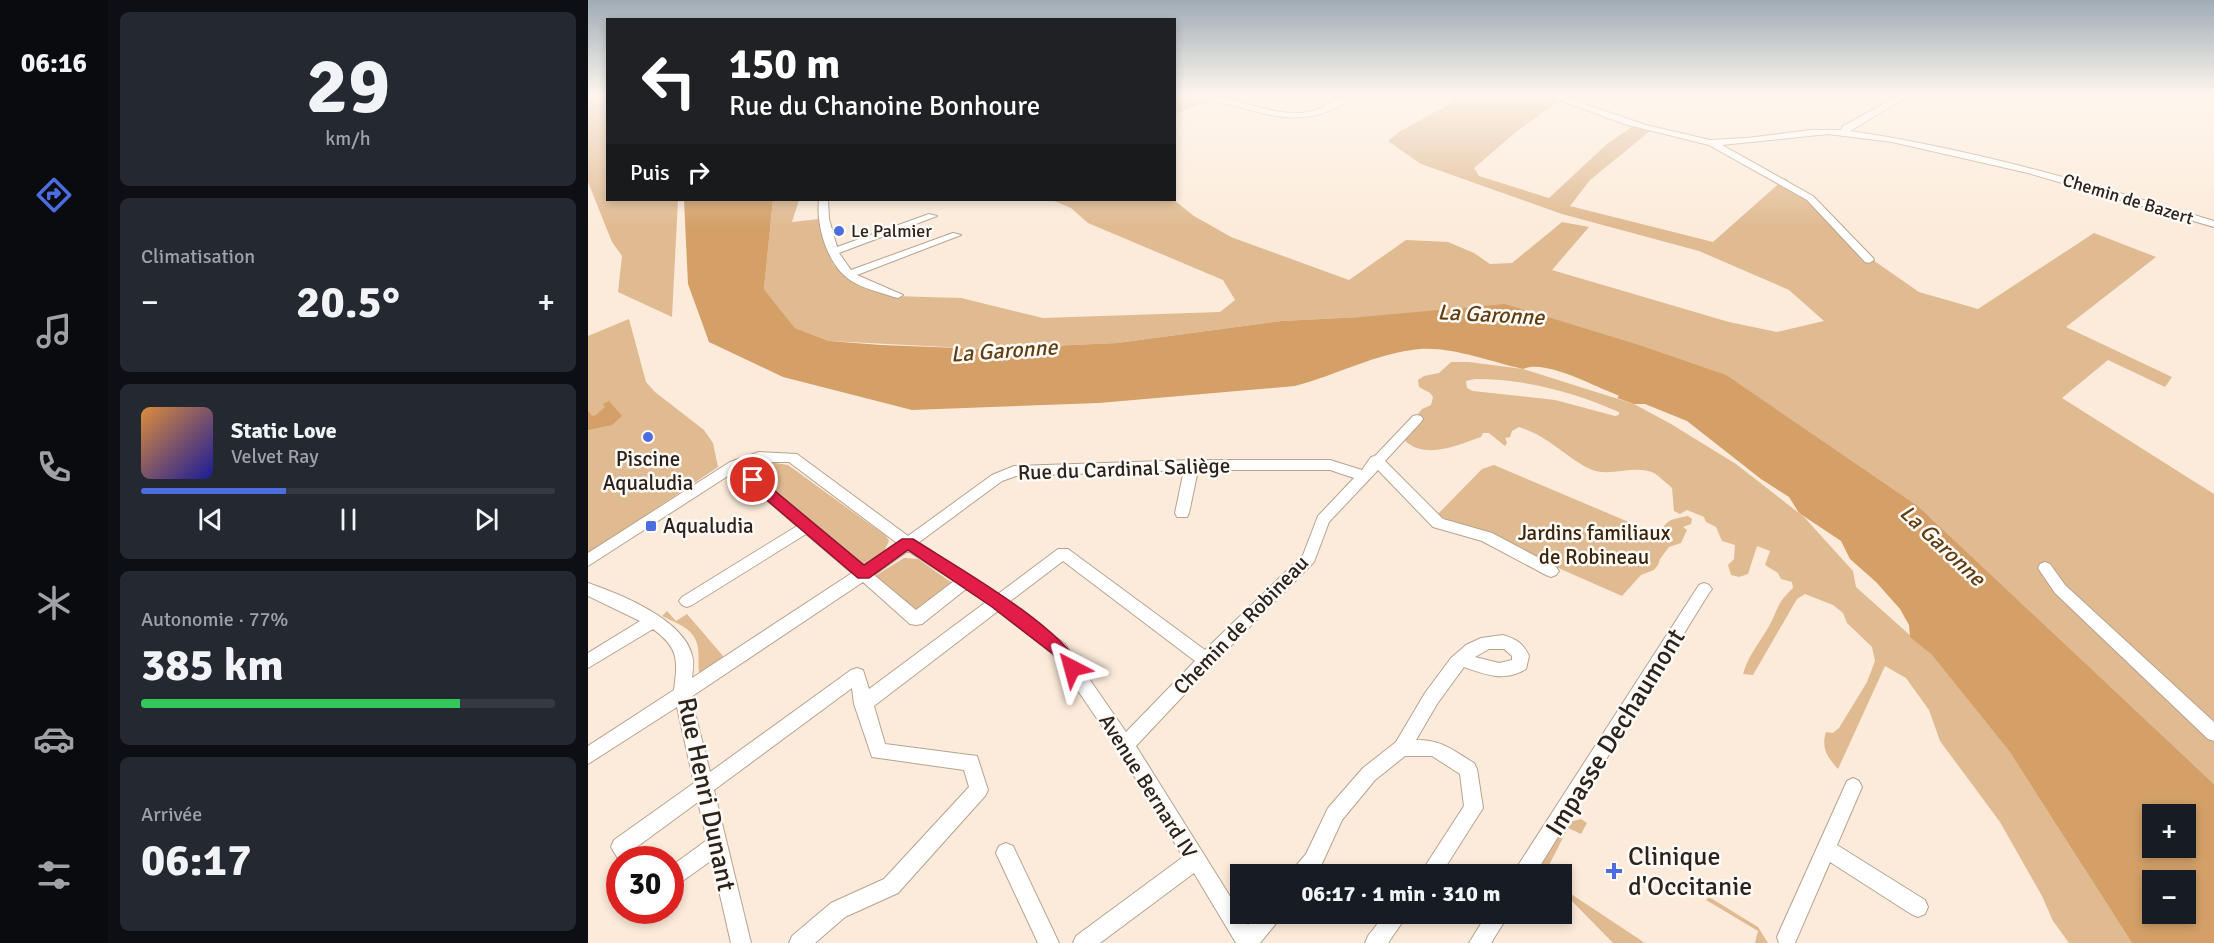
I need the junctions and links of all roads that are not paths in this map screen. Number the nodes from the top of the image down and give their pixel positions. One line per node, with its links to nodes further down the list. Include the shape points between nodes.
1 (1699, 139): 4 (street, Chemin de Bazert)
2 (1742, 139): 4 (street, Chemin de Bazert)
3 (1889, 139): 7 (street, Chemin de Bazert, via 2026,168)
4 (1712, 142): 10 (street, via 1810,198)
5 (823, 201): 9 (street, via 822,218)
6 (932, 216): 9 (street)
7 (2214, 225)
8 (956, 235): 11 (street)
9 (834, 251): 11 (street)
10 (1869, 260)
11 (849, 274): 12 (street)
12 (898, 294)
13 (1417, 419): 14 (street, Chemin de Robineau)
14 (1376, 460): 17 (street, Chemin de Robineau); 23 (street, via 1438,523 1487,537)
15 (735, 465): 19 (street); 20 (street, Avenue Bernard IV, via 759,457 792,457); 21 (street, Avenue Bernard IV)
16 (1192, 465): 17 (street, Rue du Cardinal Saliège, via 1330,465); 18 (street); 20 (street, Rue du Cardinal Saliège, via 1014,471 997,478)
17 (1362, 475): 32 (street, Chemin de Robineau, via 1323,520 1309,558)
18 (1182, 513)
19 (806, 527): 24 (street); 28 (street)
20 (908, 543): 24 (street, Rue du Cardinal Saliège); 25 (street, Avenue Bernard IV)
21 (588, 560)
22 (2045, 568): 36 (street, via 2060,589)
23 (1551, 571)
24 (864, 574): 25 (street, via 916,619); 34 (street, Rue du Cardinal Saliège)
25 (966, 581): 29 (street, Avenue Bernard IV)
26 (588, 589): 30 (street, Rue Henri Dunant)
27 (1704, 590): 49 (street, Impasse Dechaumont)
28 (687, 601)
29 (998, 602): 32 (street, via 1063,553); 35 (street); 37 (street, Avenue Bernard IV, via 1059,649)
30 (654, 621): 33 (street); 34 (street, Rue Henri Dunant, via 672,634 684,652)
31 (1461, 659): 38 (street)
32 (1206, 660): 37 (street, Chemin de Robineau)
33 (588, 661)
34 (682, 693): 39 (street, Rue du Cardinal Saliège); 40 (street, Rue Henri Dunant)
35 (863, 704): 40 (street, via 857,675); 57 (street, via 878,751 971,762 979,789 891,886 838,910)
36 (2214, 733)
37 (1125, 745): 46 (street, Avenue Bernard IV)
38 (1402, 748): 47 (street, via 1369,774 1335,814); 48 (street, via 1434,748 1468,769 1474,808)
39 (588, 756)
40 (703, 786): 42 (street, Rue Henri Dunant); 43 (street)
41 (1853, 787): 44 (street)
42 (716, 845): 50 (street); 56 (street, Rue Henri Dunant)
43 (622, 846)
44 (1826, 849): 51 (street); 55 (street)
45 (1006, 853): 58 (street)
46 (1194, 860): 59 (street); 60 (street, Avenue Bernard IV)
47 (1310, 864)
48 (1437, 864)
49 (1530, 864)
50 (684, 869)
51 (1918, 907)
52 (1263, 924): 60 (street)
53 (1390, 924): 61 (street)
54 (1492, 924): 62 (street)
55 (1787, 937)
56 (741, 943)
57 (799, 943)
58 (1049, 943)
59 (1083, 943)
60 (1248, 943)
61 (1375, 943)
62 (1479, 943)

